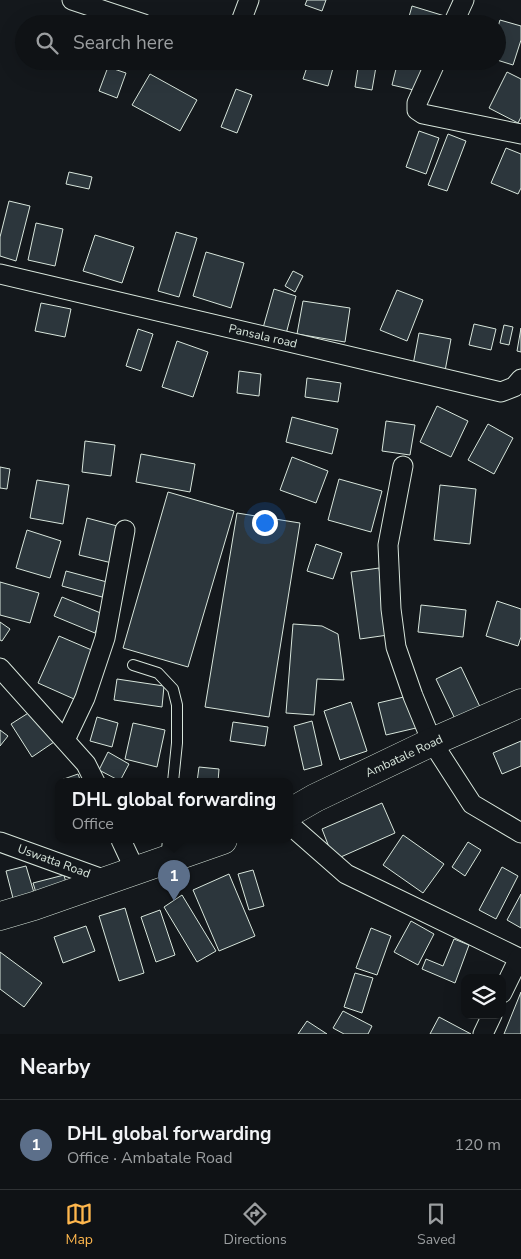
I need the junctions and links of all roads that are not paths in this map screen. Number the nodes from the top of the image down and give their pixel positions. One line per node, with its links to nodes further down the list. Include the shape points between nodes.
1 (72, 0): 4 (street)
2 (249, 0): 5 (street)
3 (464, 0): 6 (street)
4 (117, 15)
5 (243, 15)
6 (457, 15)
7 (432, 70): 8 (street, via 417,110 423,114)
8 (521, 134)
9 (0, 274): 10 (street, Pansala road, via 501,392 514,387)
10 (521, 379)
11 (403, 466): 17 (street, via 388,545 391,609 396,647)
12 (125, 530): 16 (street, via 104,638 85,698)
13 (133, 664): 19 (lane, via 158,673 173,689 177,705)
14 (0, 668): 16 (street)
15 (521, 703): 17 (main road, Ambatale Road)
16 (65, 740): 18 (street, via 86,764)
17 (432, 742): 20 (main road, Ambatale Road); 22 (street, via 472,804)
18 (93, 778)
19 (173, 778)
20 (293, 811)
21 (293, 828): 30 (street, via 346,874)
22 (521, 832)
23 (0, 842): 28 (street, Uswatta Road)
24 (122, 843): 27 (street)
25 (206, 843): 26 (main road)
26 (167, 850): 27 (main road)
27 (135, 870): 28 (main road)
28 (108, 881): 29 (main road)
29 (0, 916)
30 (520, 958): 31 (street)
31 (506, 985)
32 (490, 1019): 33 (street)
33 (483, 1034)

